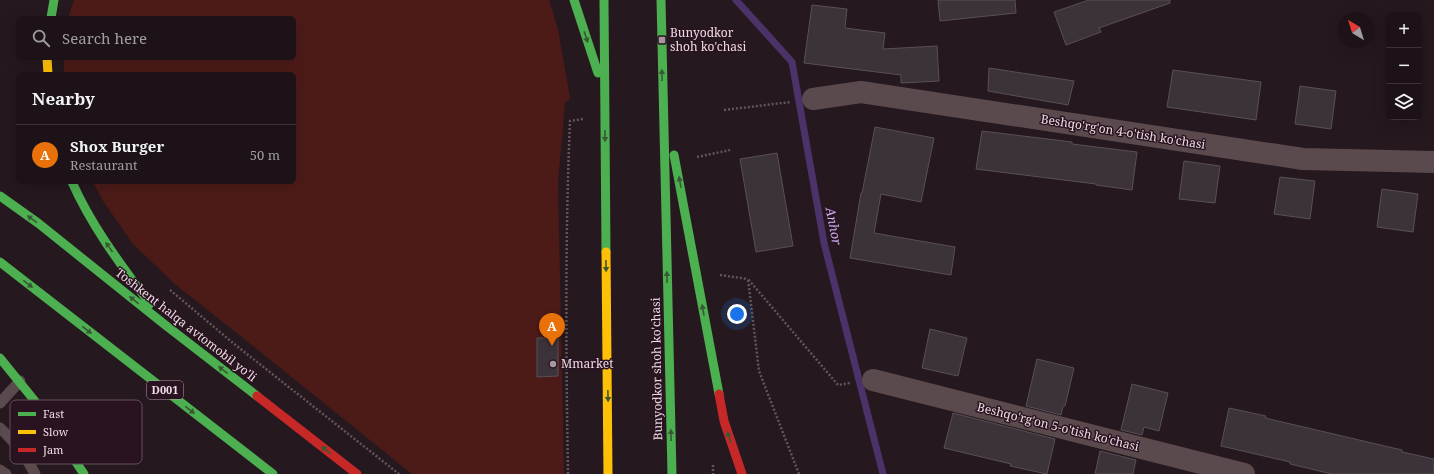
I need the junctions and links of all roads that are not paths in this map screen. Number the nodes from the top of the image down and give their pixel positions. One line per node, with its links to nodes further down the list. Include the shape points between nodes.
1 (54, 0): 5 (highway)
2 (574, 0): 8 (highway, one-way to 8)
3 (604, 0): 8 (highway)
4 (661, 0): 10 (highway, Bunyodkor shoh ko'chasi, one-way to 4)
5 (51, 16)
6 (47, 60): 7 (highway)
7 (48, 72)
8 (605, 96): 31 (highway, one-way to 31)
9 (813, 98): 11 (street, Beshqo'rg'on 4-o'tish ko'chasi, via 861,92 1303,159)
10 (663, 114): 32 (highway, Bunyodkor shoh ko'chasi, one-way to 10); 33 (highway, one-way to 10, via 724,421 676,161)
11 (1434, 162)
12 (73, 184): 15 (highway, one-way to 12, via 97,230)
13 (0, 196): 15 (highway, Toshkent halqa avtomobil yo'li, one-way to 13, via 38,223)
14 (0, 262): 29 (highway, D001, one-way to 29)
15 (164, 324): 30 (highway, Toshkent halqa avtomobil yo'li, one-way to 15)
16 (0, 358): 18 (highway)
17 (873, 380): 34 (street, Beshqo'rg'on 5-o'tish ko'chasi)
18 (20, 381): 19 (highway); 20 (lane)
19 (34, 400)
20 (0, 403)
21 (0, 428): 22 (lane)
22 (10, 436)
23 (30, 464): 27 (lane)
24 (78, 464): 28 (highway)
25 (0, 470): 26 (lane)
26 (6, 474)
27 (35, 474)
28 (84, 474)
29 (273, 474)
30 (357, 474)
31 (608, 474)
32 (672, 474)
33 (742, 474)
34 (1244, 474)

